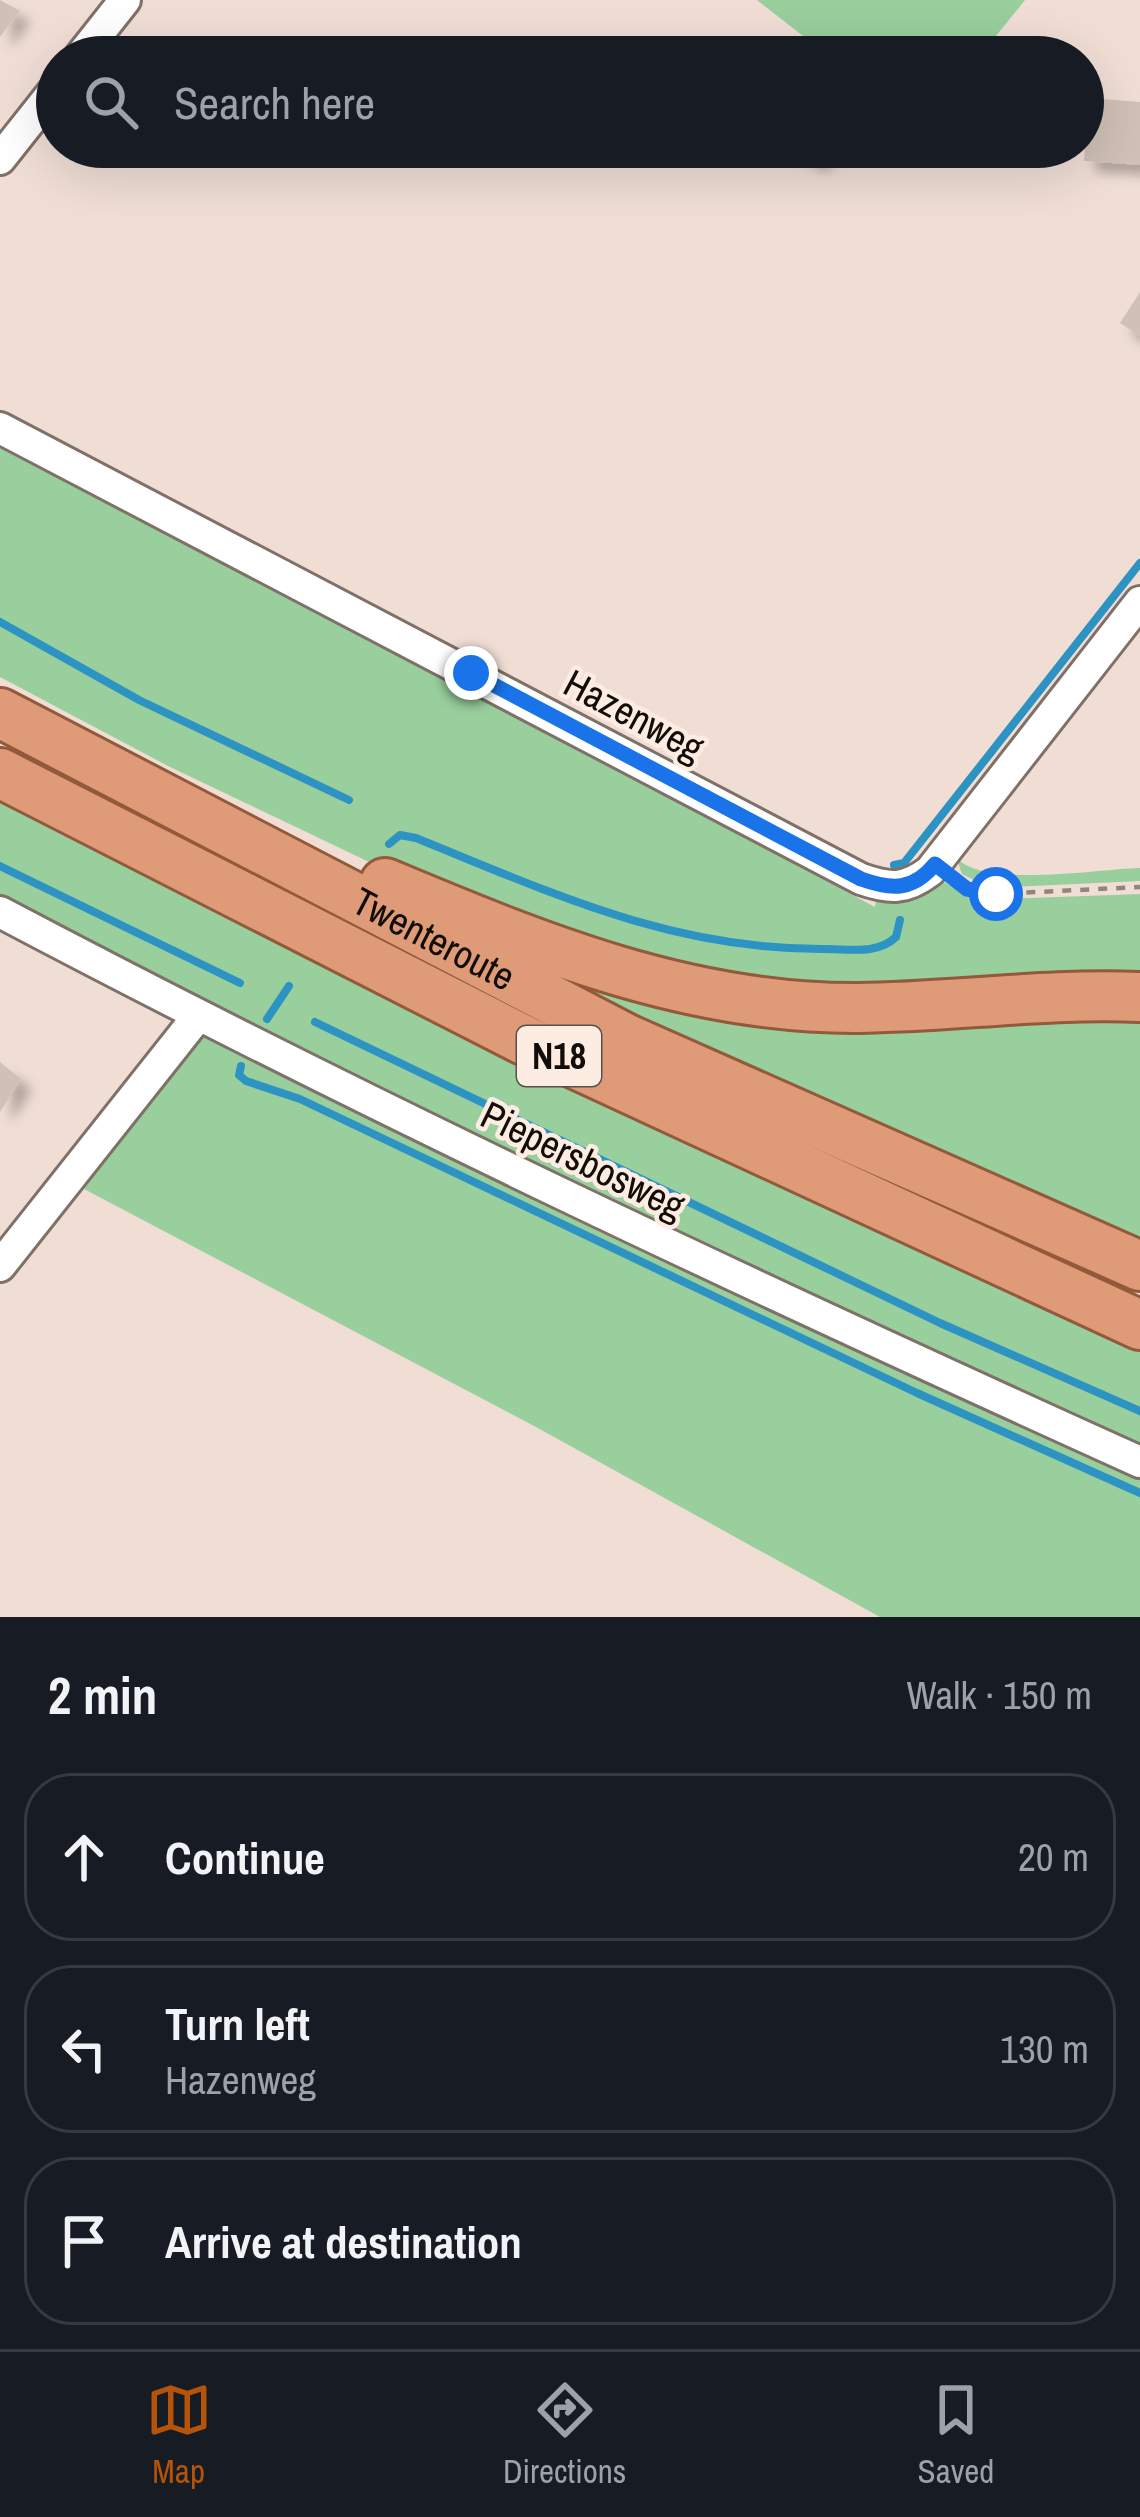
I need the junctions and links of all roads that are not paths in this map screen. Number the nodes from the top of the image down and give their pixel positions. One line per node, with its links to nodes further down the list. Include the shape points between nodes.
1 (125, 0): 2 (street)
2 (97, 36)
3 (36, 114): 4 (street)
4 (0, 159)
5 (0, 428): 6 (street, Hazenweg, via 888,888 911,886 935,864)
6 (1140, 602)
7 (0, 713): 8 (highway, Twenteroute / N18)
8 (106, 772): 11 (highway, N18, via 509,936 637,979 778,1004 855,1008); 14 (highway, Twenteroute / N18, via 627,1040)
9 (0, 773): 15 (highway, Twenteroute / N18, via 524,1040)
10 (0, 912): 12 (street, Piepersbosweg)
11 (1140, 997)
12 (198, 1016): 13 (street); 16 (street, Piepersbosweg, via 737,1278)
13 (0, 1266)
14 (1140, 1266)
15 (1140, 1325)
16 (1140, 1462)

